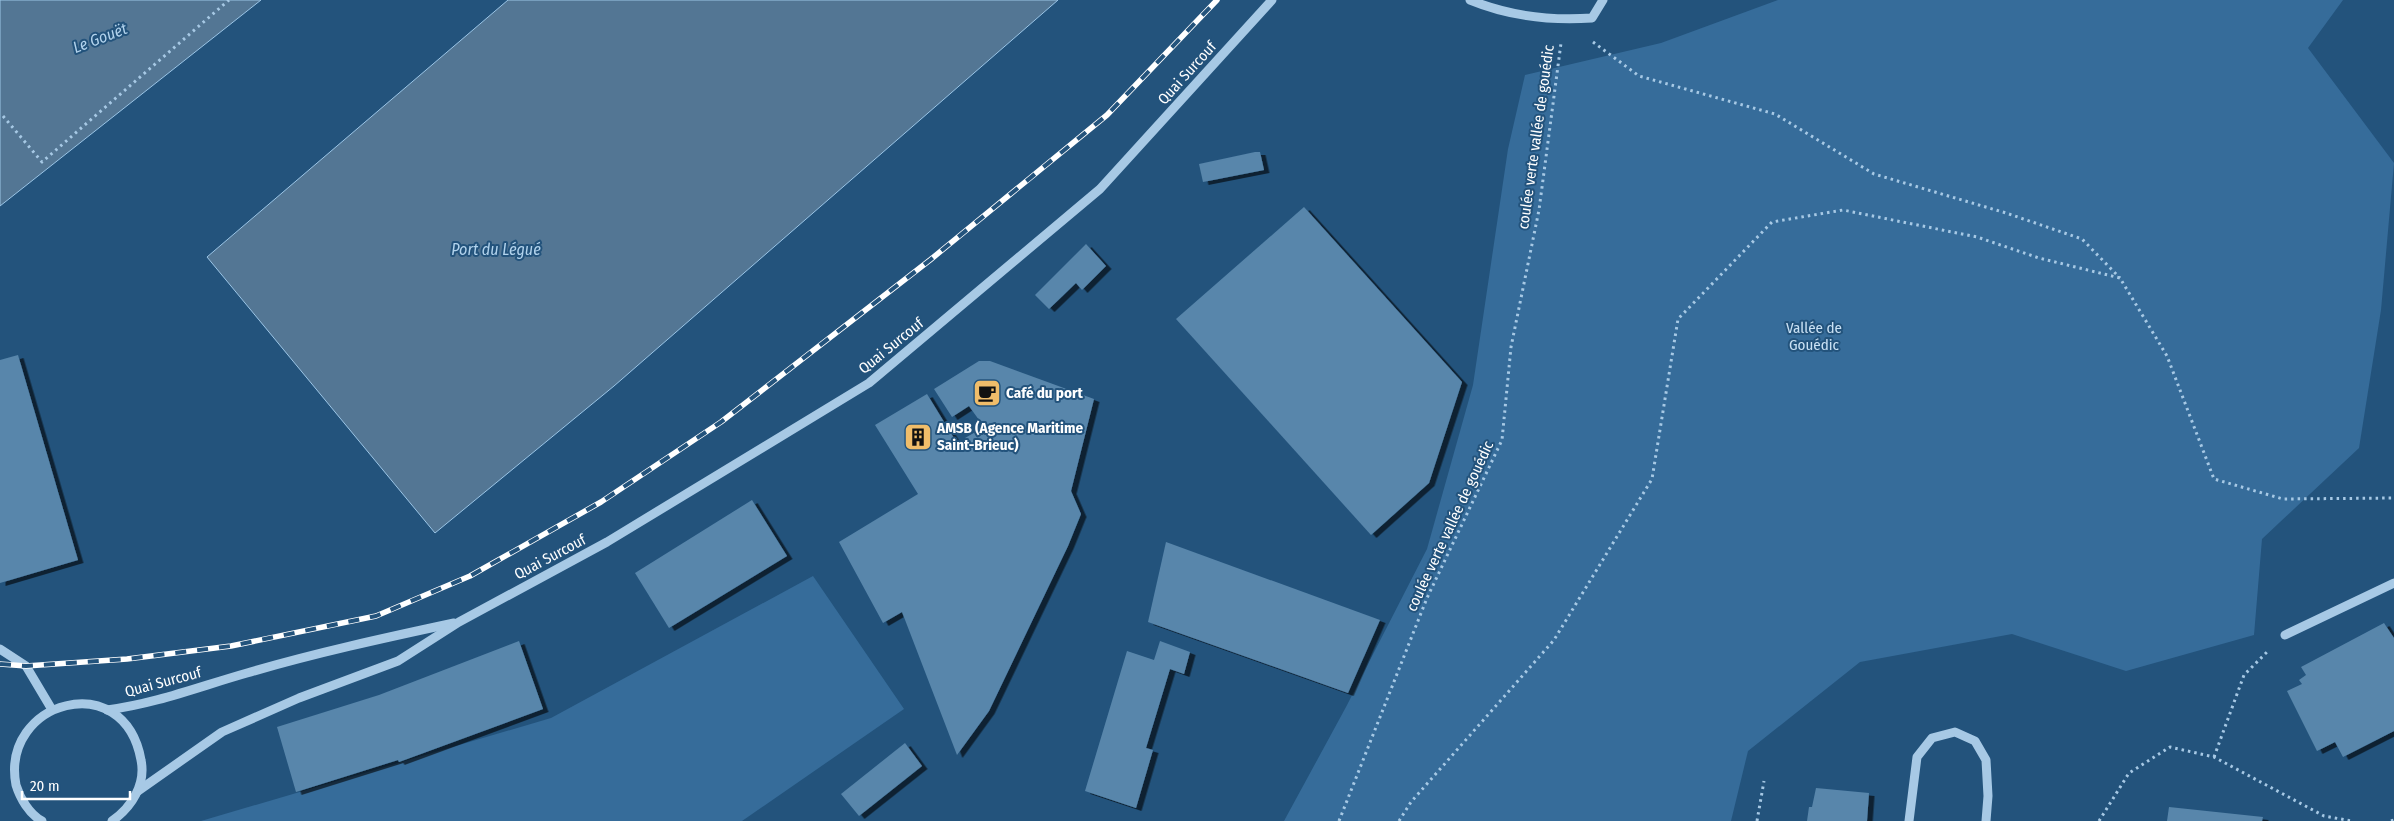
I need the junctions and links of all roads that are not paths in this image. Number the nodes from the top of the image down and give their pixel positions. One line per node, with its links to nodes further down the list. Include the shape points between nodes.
1 (1272, 0): 5 (street, Quai Surcouf, via 1100,189 869,383 607,542)
2 (1470, 0): 3 (street, via 1538,19 1564,20 1592,18)
3 (1603, 0)
4 (2394, 582): 6 (street)
5 (459, 622): 9 (street, Quai Surcouf, via 358,644 133,706); 10 (street, Quai Surcouf, via 398,661 299,698 222,732)
6 (2285, 635)
7 (0, 649): 8 (street, via 26,666)
8 (51, 708): 9 (street, via 70,703 89,704); 11 (street, via 30,724 16,746 13,773 20,798)
9 (107, 710): 10 (street, via 126,724 138,744 143,768)
10 (138, 791): 13 (street, via 125,812)
11 (39, 820)
12 (1909, 820): 14 (street, via 1917,757 1932,738 1955,732 1975,741 1986,760)
13 (112, 821)
14 (1986, 821)

